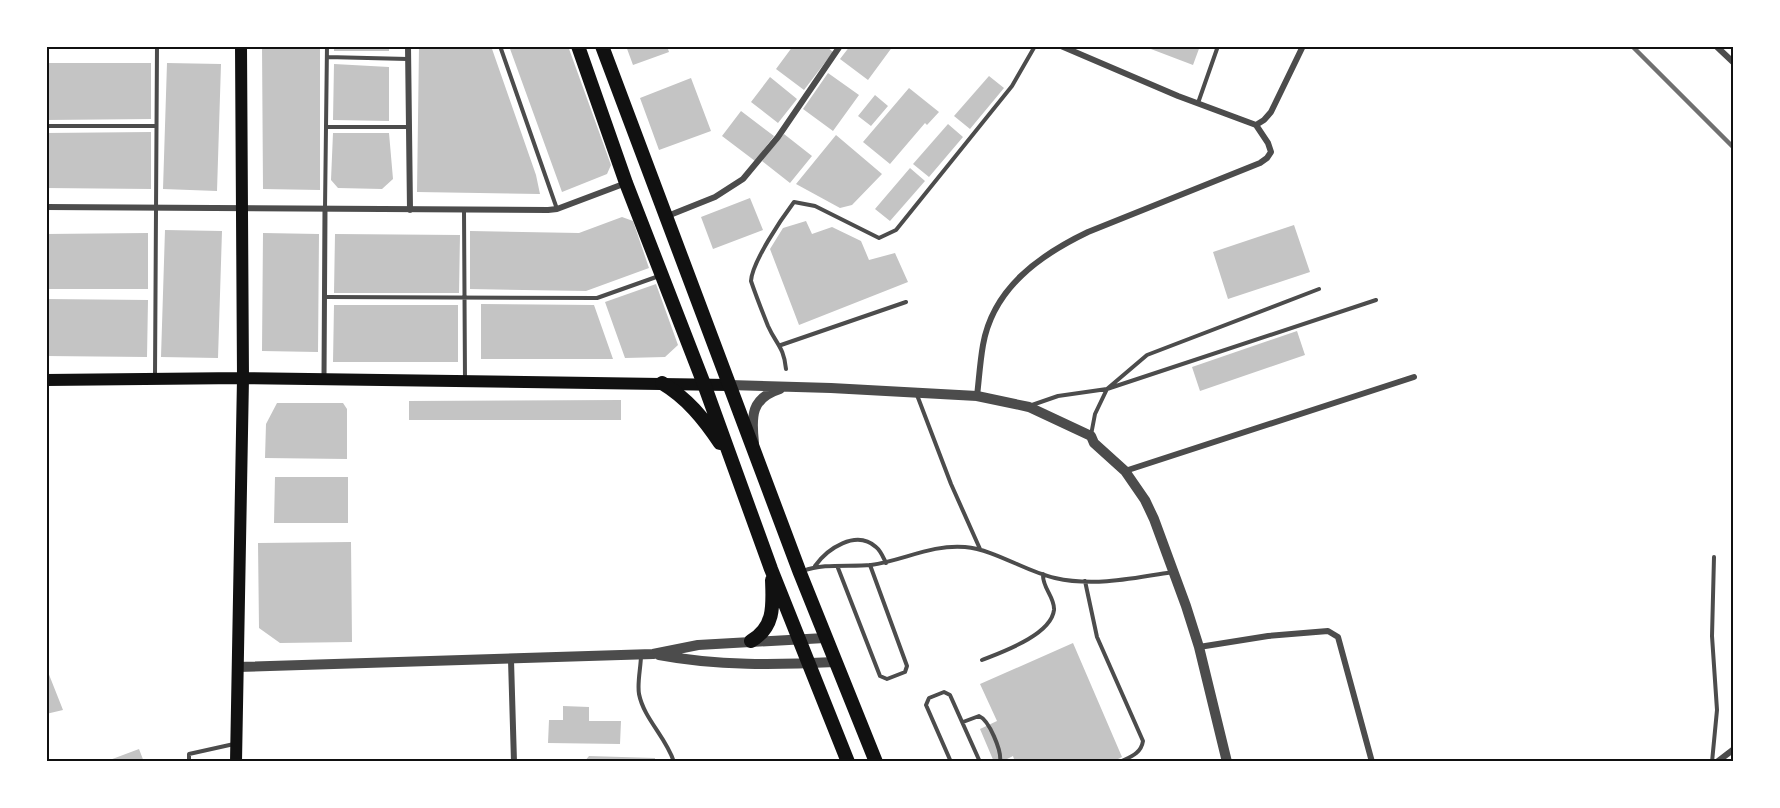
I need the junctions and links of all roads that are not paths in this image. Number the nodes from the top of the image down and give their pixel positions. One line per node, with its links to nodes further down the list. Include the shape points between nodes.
1 (157, 46): 20 (lane)
2 (242, 46): 26 (main road)
3 (327, 46): 14 (lane)
4 (408, 46): 15 (street)
5 (500, 46): 29 (lane)
6 (578, 46): 23 (highway)
7 (602, 46): 31 (highway)
8 (840, 46): 31 (street, via 778,137 743,179 715,197)
9 (1035, 46): 38 (lane, via 1012,86 896,230 879,238 815,206 794,202 752,275 768,326)
10 (1060, 46): 17 (street)
11 (1218, 46): 17 (lane)
12 (1303, 46): 18 (street, via 1271,112)
13 (1716, 46): 16 (street)
14 (327, 57): 15 (lane); 21 (lane)
15 (408, 59): 22 (street)
16 (1734, 63)
17 (1198, 103): 18 (street)
18 (1256, 125): 52 (street, via 1271,152 1260,163 1079,237 1020,276 994,309 983,343)
19 (46, 126): 20 (lane)
20 (156, 126): 25 (lane)
21 (326, 127): 22 (lane); 27 (lane)
22 (410, 127): 30 (street)
23 (627, 183): 29 (street); 32 (highway)
24 (46, 207): 25 (street)
25 (156, 208): 26 (street); 41 (lane)
26 (243, 209): 27 (street); 42 (main road)
27 (326, 209): 30 (street); 34 (street)
28 (464, 209): 29 (street); 30 (street); 35 (lane)
29 (557, 209)
30 (410, 210)
31 (664, 217): 48 (highway)
32 (662, 274): 35 (lane, via 597,298); 47 (highway)
33 (1319, 289): 50 (lane, via 1147,355)
34 (325, 297): 35 (lane); 44 (street)
35 (465, 297): 45 (lane)
36 (1376, 300): 50 (lane)
37 (906, 302): 38 (lane)
38 (781, 345): 39 (lane)
39 (786, 369)
40 (1414, 377): 57 (street)
41 (155, 378): 42 (main road); 43 (main road)
42 (243, 378): 44 (main road); 79 (main road)
43 (46, 380)
44 (324, 380): 45 (main road)
45 (465, 381): 46 (main road)
46 (662, 383): 47 (main road); 56 (highway, via 689,403)
47 (704, 384): 48 (main road); 56 (highway)
48 (729, 385): 49 (street); 55 (highway)
49 (792, 387): 51 (street); 55 (street, via 764,395 755,406)
50 (1107, 389): 53 (lane, via 1058,396); 54 (lane, via 1095,414)
51 (915, 392): 52 (street); 58 (lane)
52 (977, 396): 53 (street)
53 (1029, 407): 54 (street)
54 (1091, 436): 57 (street)
55 (756, 455): 66 (highway)
56 (734, 465): 64 (highway)
57 (1125, 471): 65 (street, via 1154,519)
58 (980, 550): 60 (lane, via 940,548); 67 (lane)
59 (1714, 557): 95 (lane, via 1712,636 1717,710)
60 (886, 563): 61 (lane); 62 (lane, via 870,542 858,540 830,549)
61 (870, 565): 63 (lane); 63 (lane, via 907,666 905,672 887,679 880,676)
62 (815, 567): 63 (lane); 66 (lane)
63 (838, 567)
64 (771, 568): 70 (highway); 71 (highway, via 770,618 764,632)
65 (1174, 572): 68 (lane, via 1116,581); 72 (street)
66 (800, 573): 69 (highway)
67 (1043, 574): 68 (lane); 76 (lane, via 1053,600 1051,618 1030,639)
68 (1085, 581): 92 (lane, via 1097,637 1143,741 1136,754)
69 (825, 638): 70 (street); 77 (highway)
70 (799, 639): 71 (street); 78 (highway)
71 (751, 641): 73 (street, via 698,645)
72 (1198, 647): 93 (street); 94 (street, via 1268,636 1334,633)
73 (653, 654): 74 (street); 78 (street, via 694,662)
74 (641, 655): 75 (street); 86 (lane, via 639,693)
75 (511, 660): 79 (street); 85 (street)
76 (982, 660)
77 (835, 662): 78 (street); 88 (highway)
78 (809, 663): 87 (highway)
79 (237, 668): 81 (main road)
80 (963, 722): 89 (lane, via 950,694 944,692 929,698 926,705); 90 (lane); 91 (lane, via 979,716 986,720 1001,754)
81 (236, 743): 83 (lane, via 189,754); 84 (main road)
82 (1734, 749): 96 (street)
83 (189, 762)
84 (236, 762)
85 (514, 762)
86 (674, 762)
87 (848, 762)
88 (876, 762)
89 (951, 762)
90 (980, 762)
91 (1000, 762)
92 (1120, 762)
93 (1227, 762)
94 (1372, 762)
95 (1712, 762)
96 (1717, 762)

